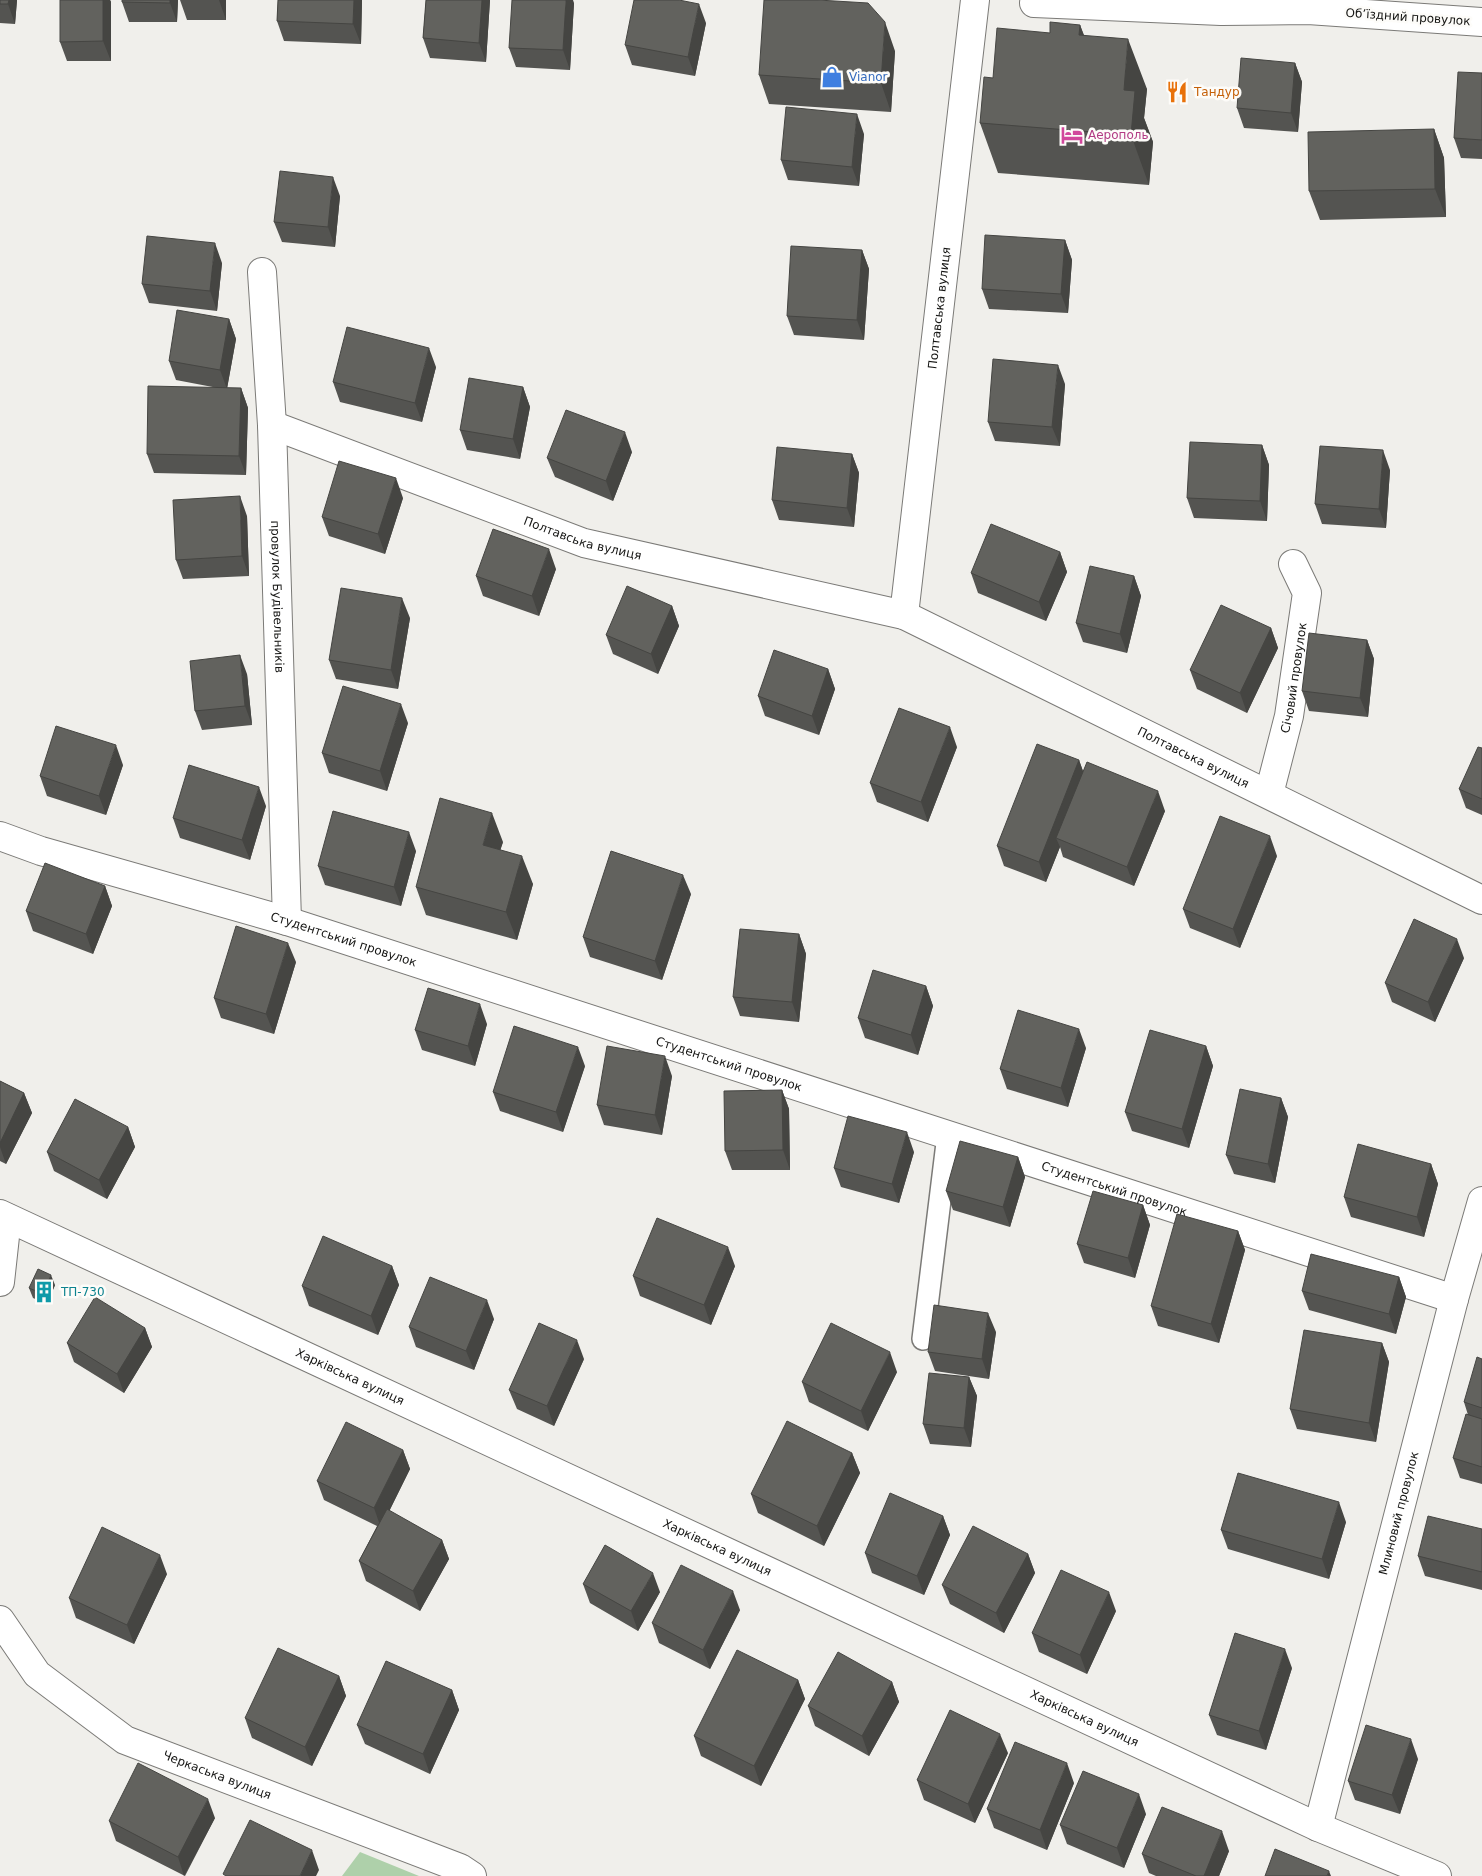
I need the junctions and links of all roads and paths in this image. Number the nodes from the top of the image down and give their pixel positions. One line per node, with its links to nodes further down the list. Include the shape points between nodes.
1 (975, 0): 8 (street, Полтавська вулиця)
2 (1036, 1): 3 (street, Обʼїздний провулок, via 1221,11)
3 (1298, 5): 4 (street, Обʼїздний провулок)
4 (1482, 22)
5 (262, 272): 6 (street, провулок Будівельників)
6 (272, 425): 8 (street, Полтавська вулиця, via 584,542); 12 (street, провулок Будівельників)
7 (1293, 564): 9 (street, Січовий провулок, via 1306,593 1289,716)
8 (904, 615): 9 (street, Полтавська вулиця)
9 (1269, 794): 11 (street, Полтавська вулиця)
10 (0, 836): 12 (street, Студентський провулок, via 41,851)
11 (1482, 900)
12 (287, 921): 13 (street, Студентський провулок)
13 (948, 1135): 17 (street, Студентський провулок); 18 (lane)
14 (1482, 1201): 17 (street, Млиновий провулок)
15 (3, 1216): 16 (street); 20 (street, Харківська вулиця)
16 (0, 1282)
17 (1454, 1299): 20 (street, Млиновий провулок)
18 (923, 1339)
19 (0, 1620): 21 (street, Черкаська вулиця, via 37,1674 124,1740 460,1868)
20 (1318, 1827): 22 (street, Харківська вулиця)
21 (472, 1876)
22 (1437, 1876)

